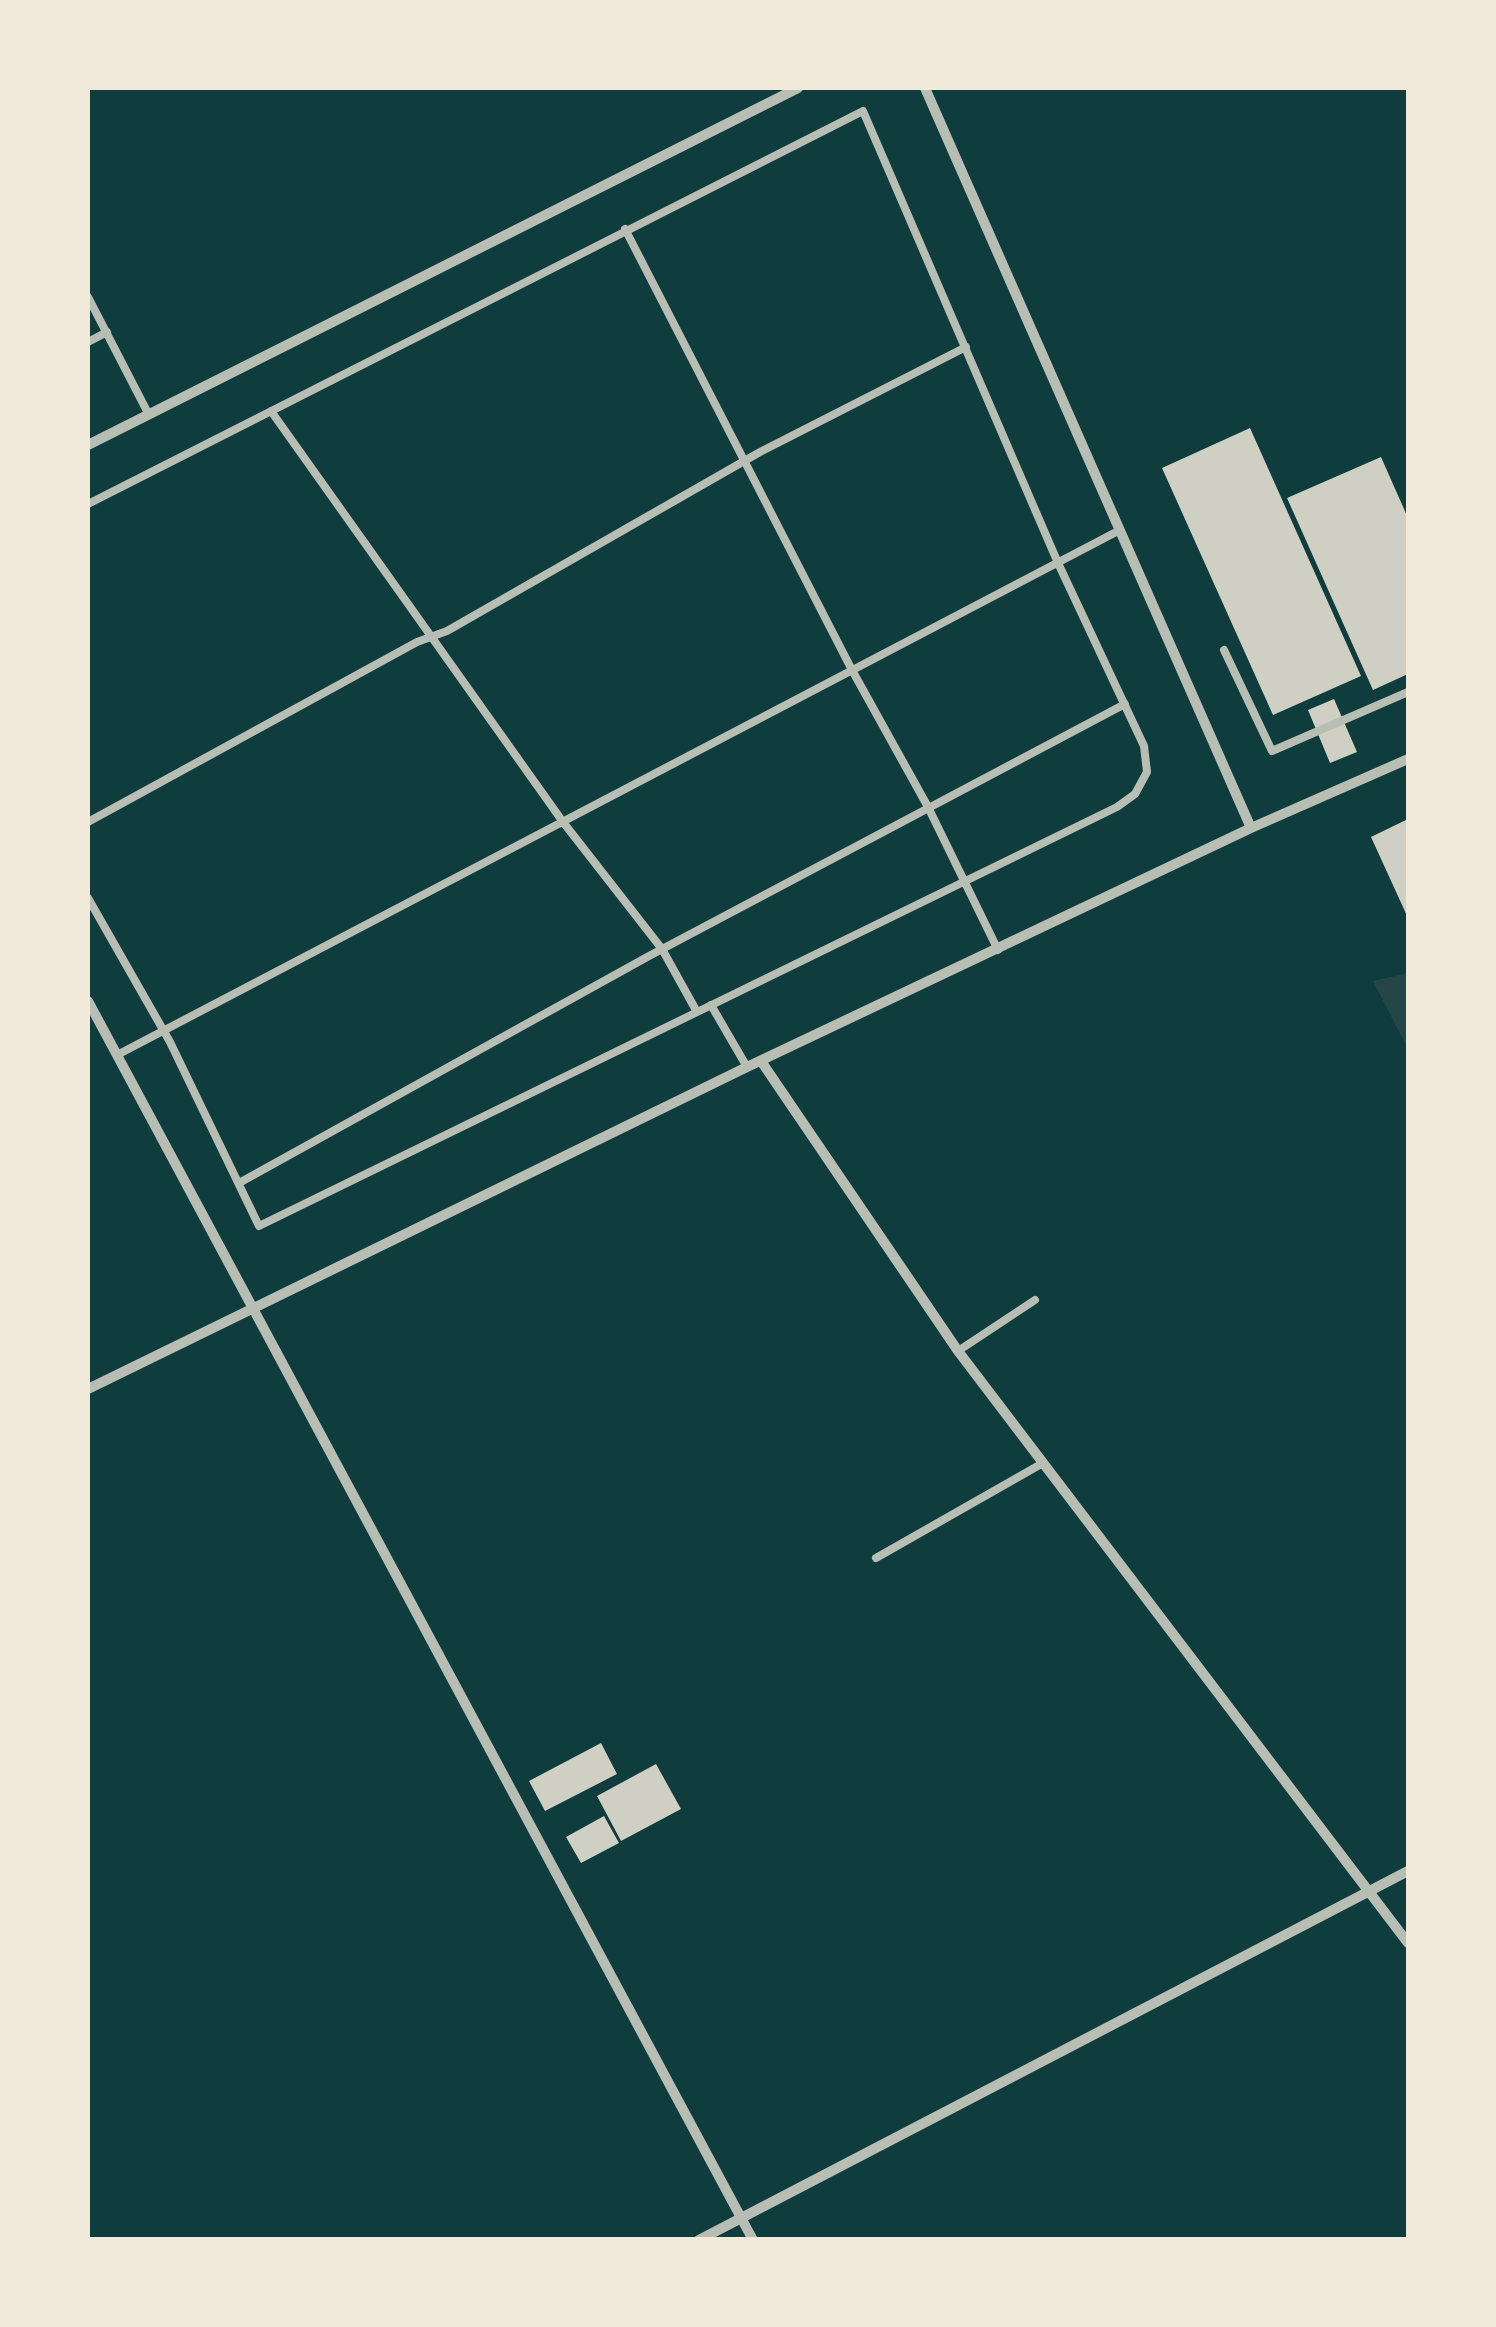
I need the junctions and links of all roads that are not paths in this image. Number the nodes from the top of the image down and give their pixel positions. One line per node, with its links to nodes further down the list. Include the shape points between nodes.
1 (798, 88): 9 (street)
2 (925, 88): 13 (street)
3 (625, 229): 7 (lane, via 863,111); 8 (lane); 11 (lane)
4 (88, 298): 5 (lane)
5 (107, 332): 6 (lane); 9 (lane)
6 (88, 342)
7 (966, 347): 11 (lane); 14 (lane)
8 (271, 411): 12 (lane); 15 (lane)
9 (149, 414): 10 (street)
10 (88, 445)
11 (746, 460): 15 (lane); 17 (lane)
12 (88, 504)
13 (1120, 530): 14 (lane); 24 (street)
14 (1058, 563): 17 (lane); 19 (lane)
15 (433, 636): 22 (lane); 23 (lane)
16 (1224, 650): 18 (lane, via 1272,751)
17 (852, 670): 21 (lane); 23 (lane)
18 (1408, 692)
19 (1124, 704): 21 (lane); 25 (lane, via 1144,746 1147,772 1134,794)
20 (1408, 758): 24 (street)
21 (928, 807): 25 (lane); 27 (lane)
22 (88, 822)
23 (563, 822): 27 (lane); 32 (lane)
24 (1251, 828): 28 (street)
25 (964, 882): 28 (lane); 30 (lane)
26 (88, 898): 32 (lane)
27 (662, 949): 31 (lane); 36 (lane)
28 (998, 950): 34 (street)
29 (88, 1001): 33 (street)
30 (712, 1005): 31 (lane); 35 (lane)
31 (697, 1012): 36 (lane, via 259,1226)
32 (162, 1029): 33 (lane); 36 (lane)
33 (117, 1055): 38 (street)
34 (761, 1061): 35 (street); 39 (street)
35 (747, 1068): 38 (street)
36 (238, 1183)
37 (1035, 1300): 39 (lane)
38 (249, 1307): 40 (street); 46 (street)
39 (958, 1352): 41 (street)
40 (88, 1389)
41 (1043, 1463): 42 (lane); 44 (street)
42 (876, 1558)
43 (1408, 1871): 44 (street)
44 (1370, 1891): 45 (street); 46 (street)
45 (1408, 1943)
46 (742, 2218): 47 (street); 48 (street)
47 (700, 2240)
48 (753, 2240)

